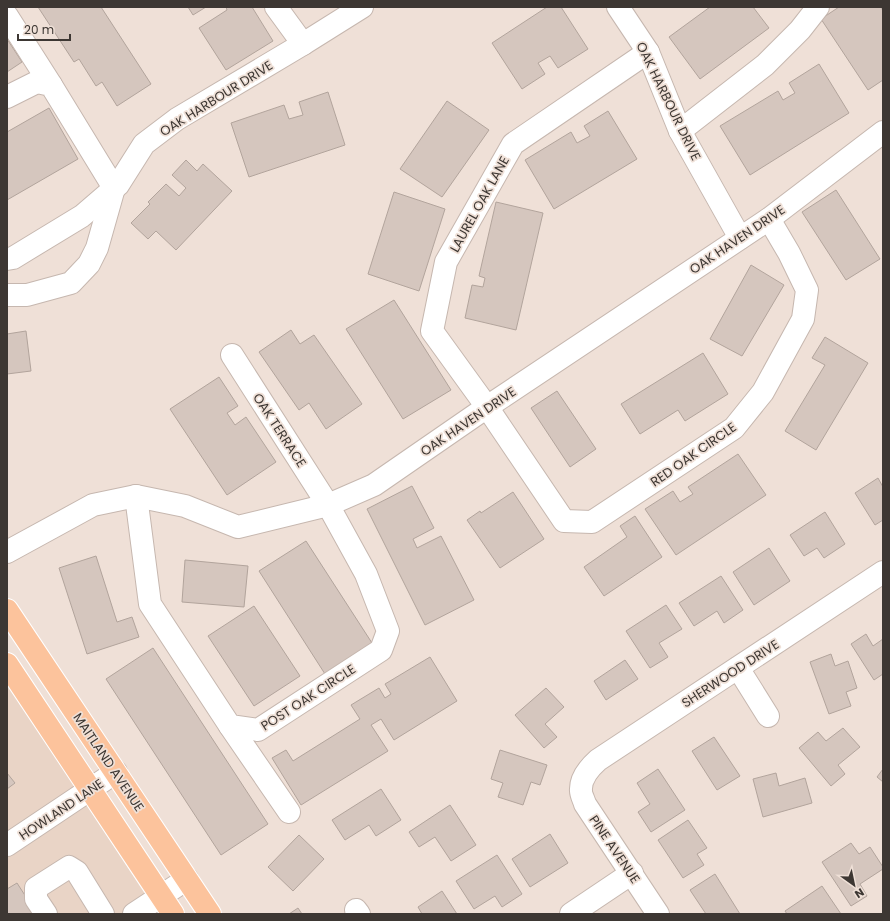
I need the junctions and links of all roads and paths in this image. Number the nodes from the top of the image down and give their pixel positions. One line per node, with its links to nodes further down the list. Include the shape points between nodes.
1 (276, 7): 6 (street)
2 (362, 7): 6 (street, OAK HARBOUR DRIVE)
3 (618, 7): 7 (street, OAK HARBOUR DRIVE)
4 (818, 7): 10 (street, via 800,30 765,65)
5 (7, 16): 8 (street)
6 (303, 44): 12 (street, OAK HARBOUR DRIVE, via 177,119 149,140)
7 (648, 52): 10 (street, OAK HARBOUR DRIVE); 18 (street, LAUREL OAK LANE, via 513,144 446,262 432,331)
8 (51, 85): 9 (street, via 37,82); 12 (street)
9 (7, 97)
10 (680, 131): 14 (street, OAK HARBOUR DRIVE)
11 (883, 132): 13 (street, OAK HAVEN DRIVE)
12 (114, 188): 15 (street, OAK HARBOUR DRIVE, via 82,216 13,258); 16 (street, via 97,248 89,264 71,283 27,295)
13 (769, 219): 14 (street, OAK HAVEN DRIVE); 18 (street, RED OAK CIRCLE, via 789,253 806,290 803,319 763,392 734,428 592,522 564,521)
14 (740, 238): 18 (street, OAK HAVEN DRIVE)
15 (7, 259)
16 (7, 295)
17 (232, 355): 20 (street, OAK TERRACE)
18 (487, 407): 20 (street, OAK HAVEN DRIVE, via 374,485)
19 (136, 496): 20 (street, OAK HAVEN DRIVE, via 185,506 238,527); 21 (street, OAK HAVEN DRIVE, via 93,505); 27 (street, via 150,604)
20 (328, 505): 27 (street, POST OAK CIRCLE, via 366,574 388,631 381,650 258,730)
21 (7, 552)
22 (883, 572): 24 (street, SHERWOOD DRIVE)
23 (7, 610): 28 (main road, MAITLAND AVENUE)
24 (738, 668): 26 (street); 29 (street, SHERWOOD DRIVE, via 598,760 589,767)
25 (10, 674): 30 (main road)
26 (768, 716)
27 (230, 726): 31 (street)
28 (116, 772): 30 (street, HOWLAND LANE); 34 (main road, MAITLAND AVENUE)
29 (582, 780): 33 (street, PINE AVENUE, via 581,791 585,804)
30 (90, 789): 32 (street, HOWLAND LANE); 35 (main road)
31 (289, 812)
32 (7, 845)
33 (632, 874): 40 (street); 41 (street, PINE AVENUE)
34 (187, 879): 35 (street); 39 (main road, MAITLAND AVENUE)
35 (168, 905): 38 (street)
36 (46, 914): 37 (street, via 36,899 36,888 69,867 77,872)
37 (103, 914)
38 (134, 914)
39 (210, 914)
40 (571, 914)
41 (658, 914)

